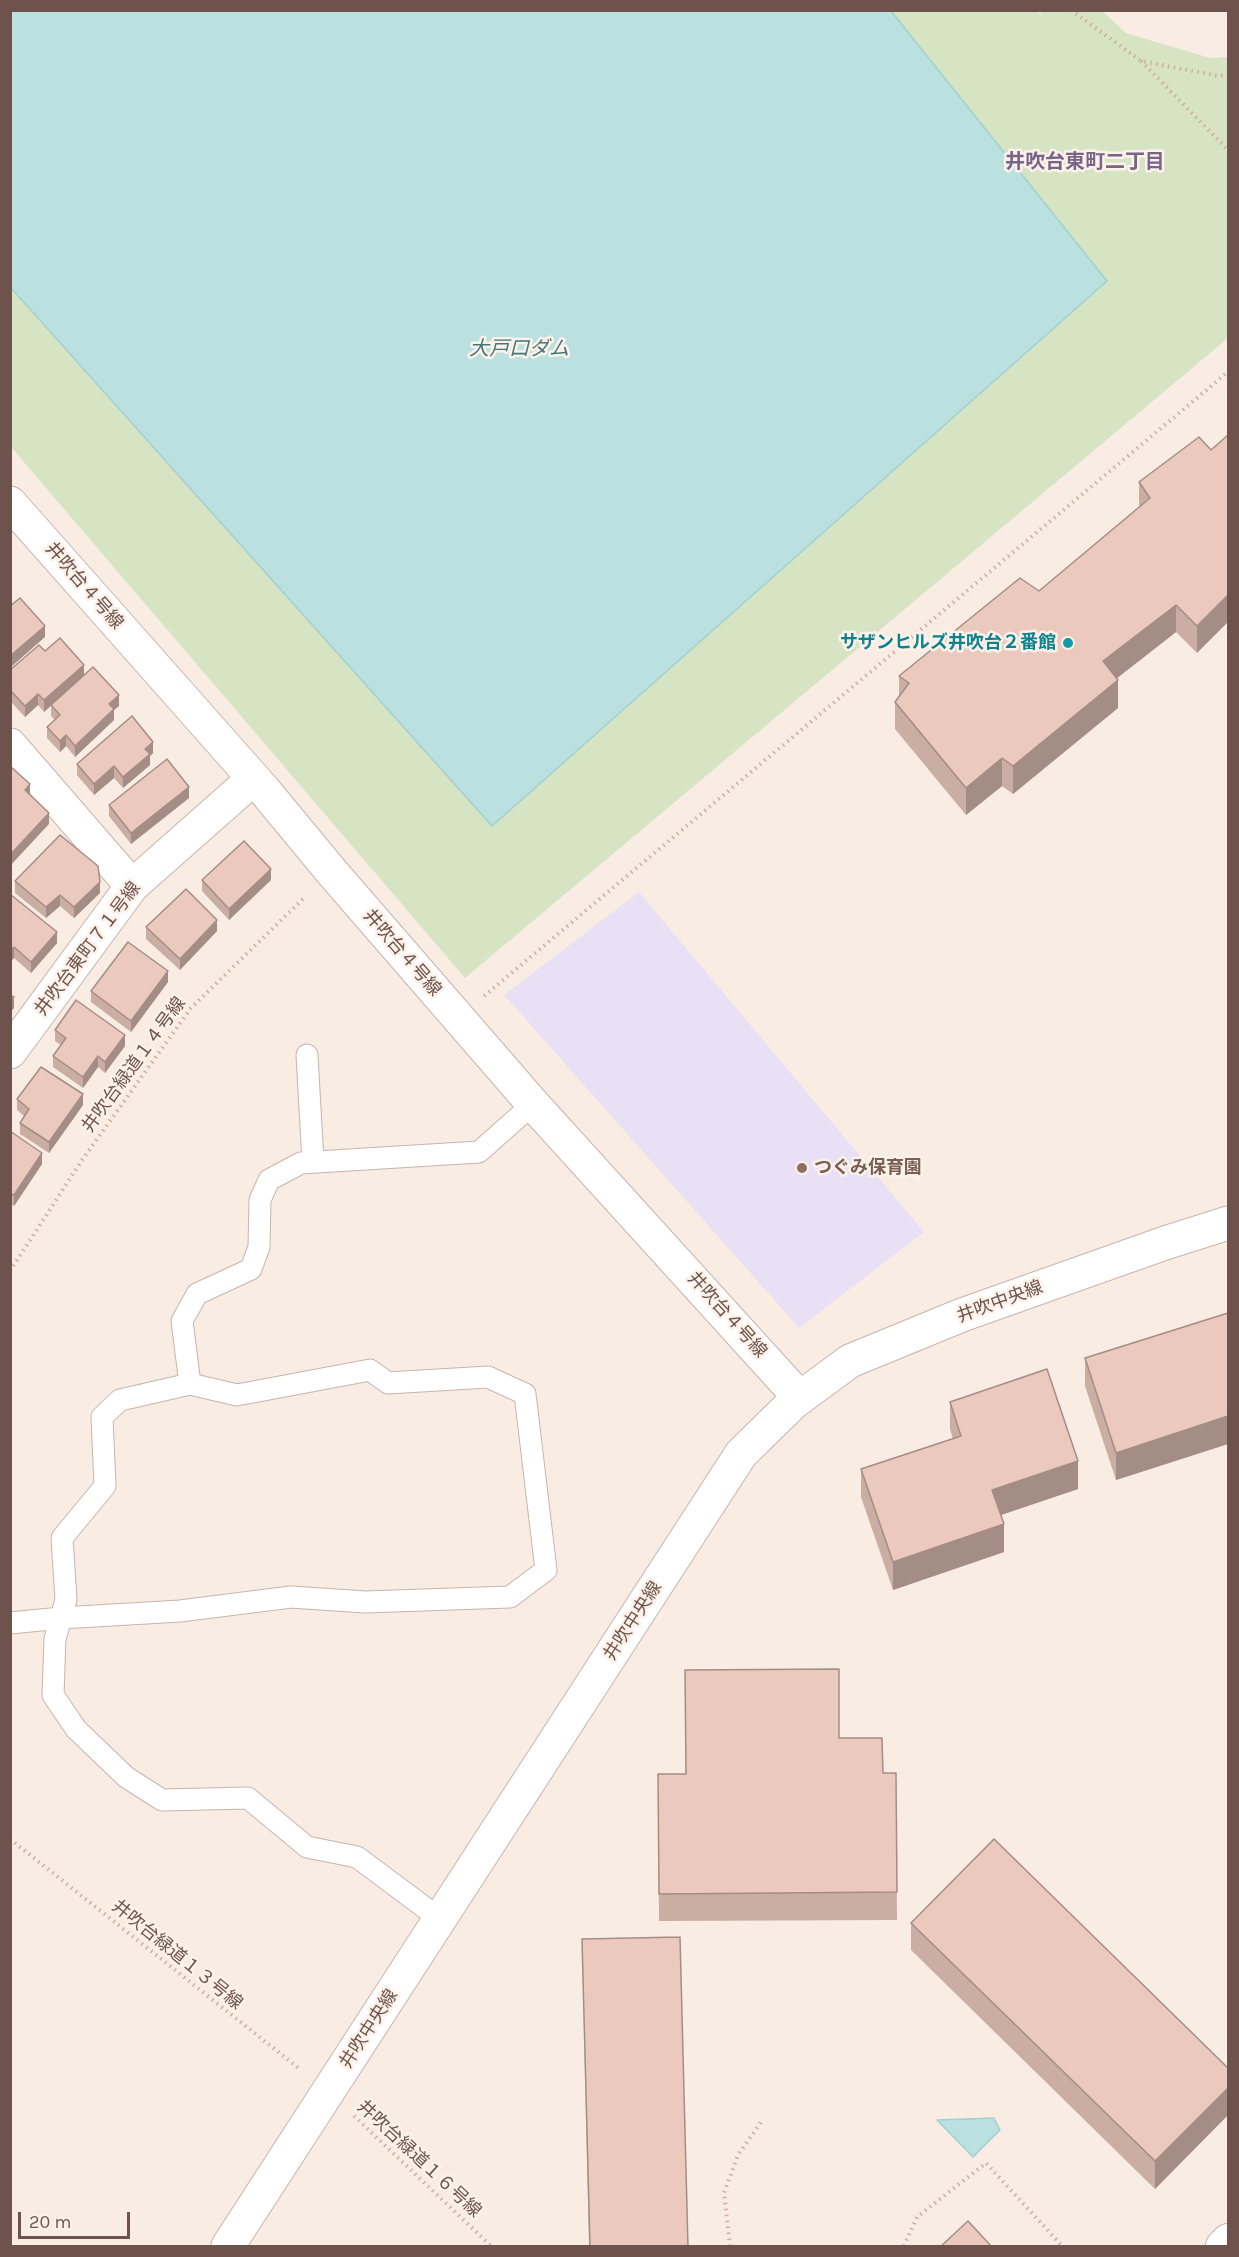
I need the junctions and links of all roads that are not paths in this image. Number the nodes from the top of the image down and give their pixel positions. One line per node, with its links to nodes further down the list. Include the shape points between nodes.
1 (10, 503): 3 (street, 井吹台４号線)
2 (10, 744): 4 (street)
3 (253, 779): 4 (street, 井吹台東町７１号線); 7 (street, 井吹台４号線)
4 (132, 886): 5 (street, 井吹台東町７１号線)
5 (10, 1052)
6 (307, 1055): 8 (lane)
7 (533, 1104): 8 (lane, via 479,1152); 11 (street, 井吹台４号線)
8 (313, 1162): 10 (lane, via 301,1163 269,1180 260,1200 258,1247 251,1269 197,1294 182,1321)
9 (1228, 1223): 11 (street, 井吹中央線, via 962,1315 850,1361)
10 (190, 1384): 12 (lane, via 120,1400 102,1417 105,1486 62,1538 66,1599); 12 (lane, via 237,1395 370,1370 388,1383 488,1377 525,1394 546,1570 510,1597 365,1602 291,1597 180,1611)
11 (801, 1398): 14 (street, 井吹中央線, via 741,1454)
12 (61, 1618): 13 (lane); 14 (lane, via 52,1695 76,1729 126,1777 162,1800 248,1798 307,1847 357,1857)
13 (10, 1623)
14 (440, 1918): 16 (street, 井吹中央線)
15 (1228, 2240): 17 (street)
16 (228, 2247)
17 (1222, 2247)

